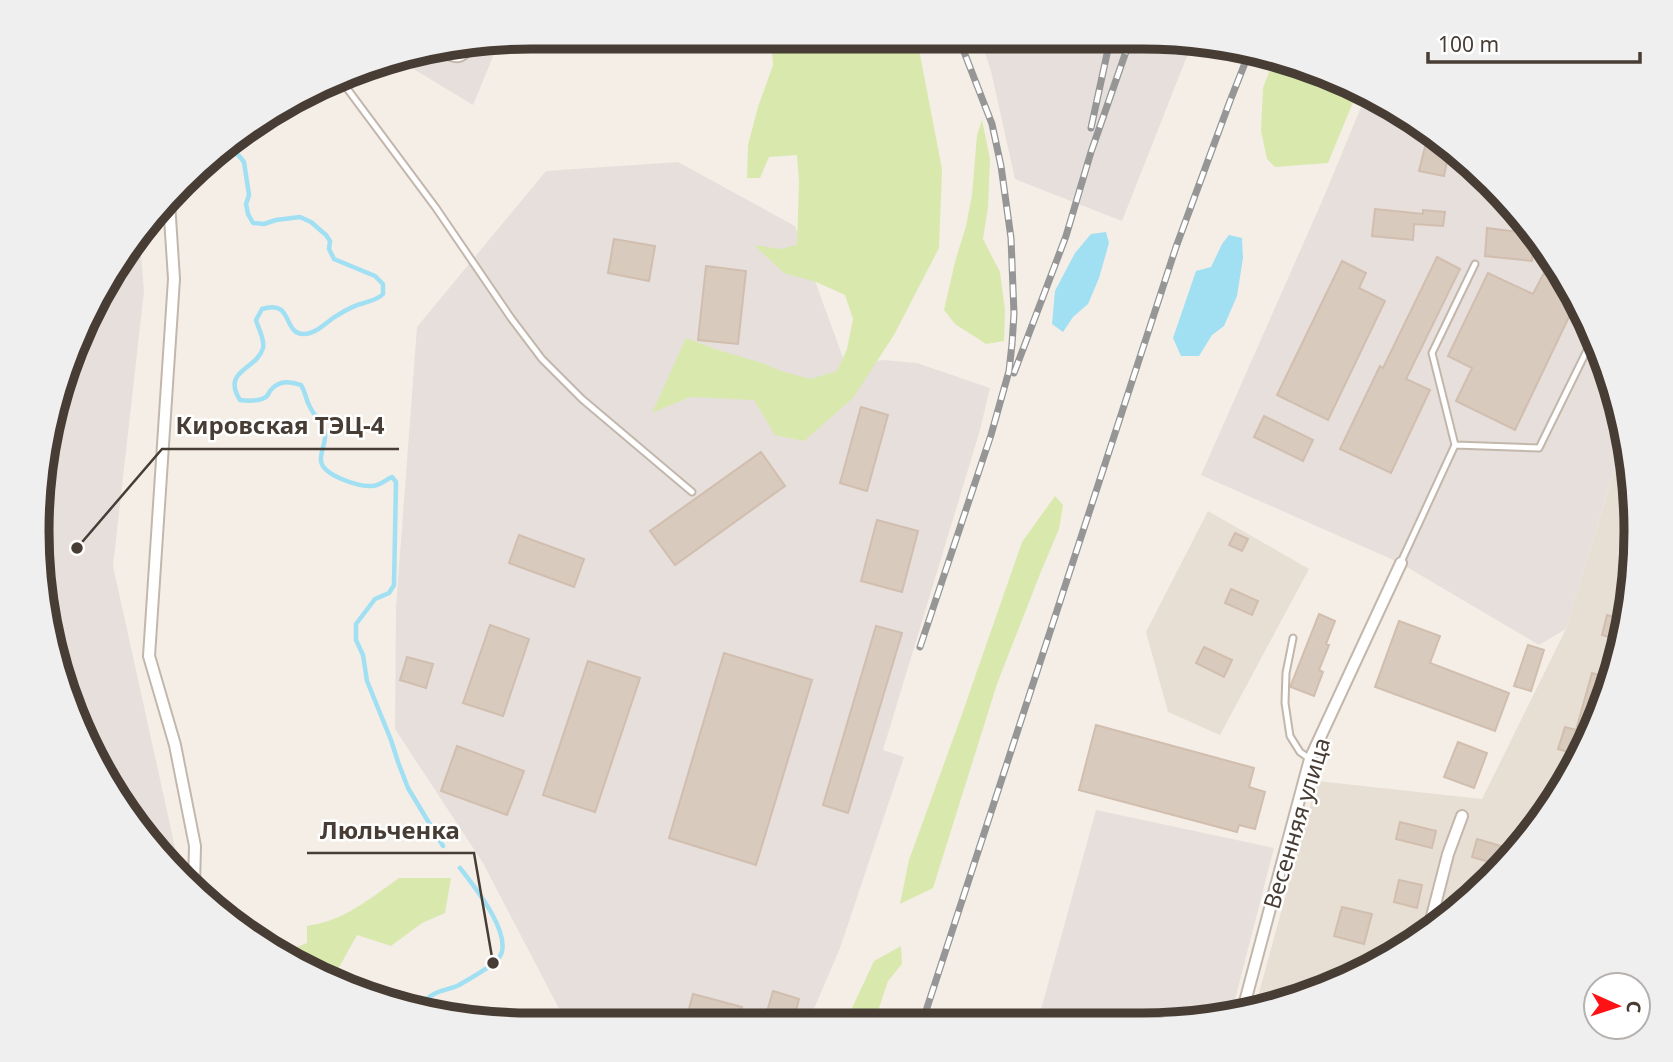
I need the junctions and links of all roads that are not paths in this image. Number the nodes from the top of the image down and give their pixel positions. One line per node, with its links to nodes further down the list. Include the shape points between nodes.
1 (468, 53): 2 (lane, via 461,58)
2 (447, 56)
3 (346, 87): 8 (lane, via 542,359)
4 (170, 212): 13 (street, via 174,279 149,656 177,757 195,846)
5 (1475, 264): 7 (lane, via 1432,354)
6 (1588, 349): 7 (lane, via 1539,448)
7 (1454, 444): 9 (lane)
8 (692, 492)
9 (1401, 563): 11 (street, Весенняя улица)
10 (1293, 638): 11 (lane, via 1285,703 1290,736)
11 (1310, 759): 15 (street, Весенняя улица)
12 (1462, 816): 14 (street)
13 (194, 876)
14 (1432, 915)
15 (1245, 1002)

